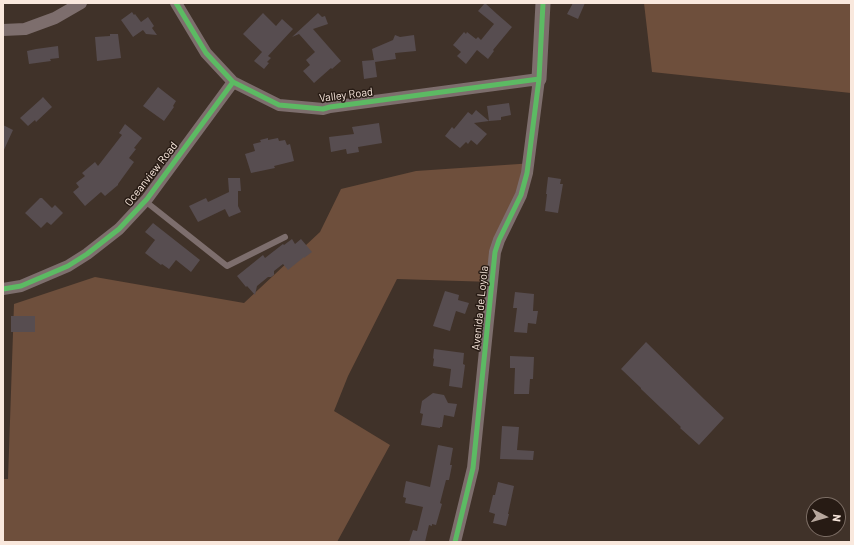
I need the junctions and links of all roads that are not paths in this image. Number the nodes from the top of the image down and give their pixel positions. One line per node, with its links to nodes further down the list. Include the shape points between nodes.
1 (81, 3): 4 (street, via 55,18 25,29)
2 (176, 3): 6 (street, Valley Road, via 206,53)
3 (543, 3): 5 (street)
4 (3, 30)
5 (539, 79): 6 (street, Valley Road, via 323,109 280,105); 10 (street, Avenida de Loyola, via 528,173 496,252 473,468)
6 (233, 82): 7 (street, Oceanview Road)
7 (145, 201): 8 (lane, via 227,266); 9 (street, Oceanview Road, via 120,229 68,266 21,286)
8 (285, 236)
9 (3, 289)
10 (455, 542)

